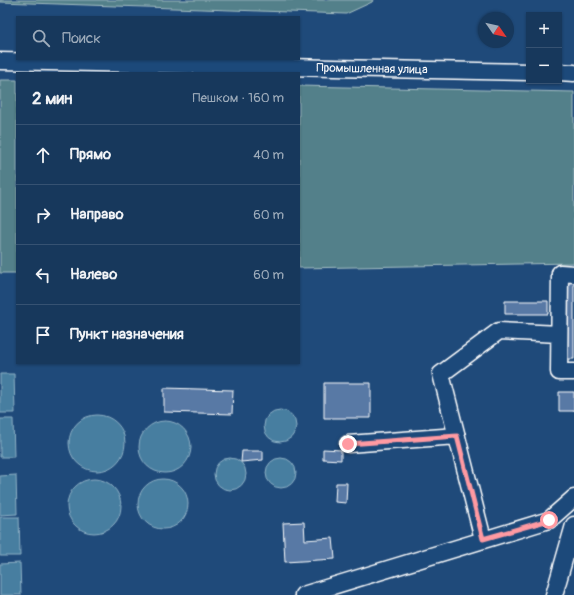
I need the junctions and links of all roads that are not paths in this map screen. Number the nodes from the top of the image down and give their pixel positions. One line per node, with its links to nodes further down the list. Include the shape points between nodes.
1 (0, 61): 2 (street, Промышленная улица)
2 (526, 72)
3 (562, 72): 4 (street)
4 (574, 73)
5 (574, 274): 6 (street, via 560,273)
6 (559, 334): 7 (street, via 559,372); 8 (street, via 499,331 441,374)
7 (574, 372)
8 (457, 436): 9 (street); 12 (street)
9 (348, 444)
10 (574, 498): 12 (street, via 549,520)
11 (574, 525): 14 (street)
12 (483, 539): 13 (street)
13 (303, 595)
14 (554, 595)

